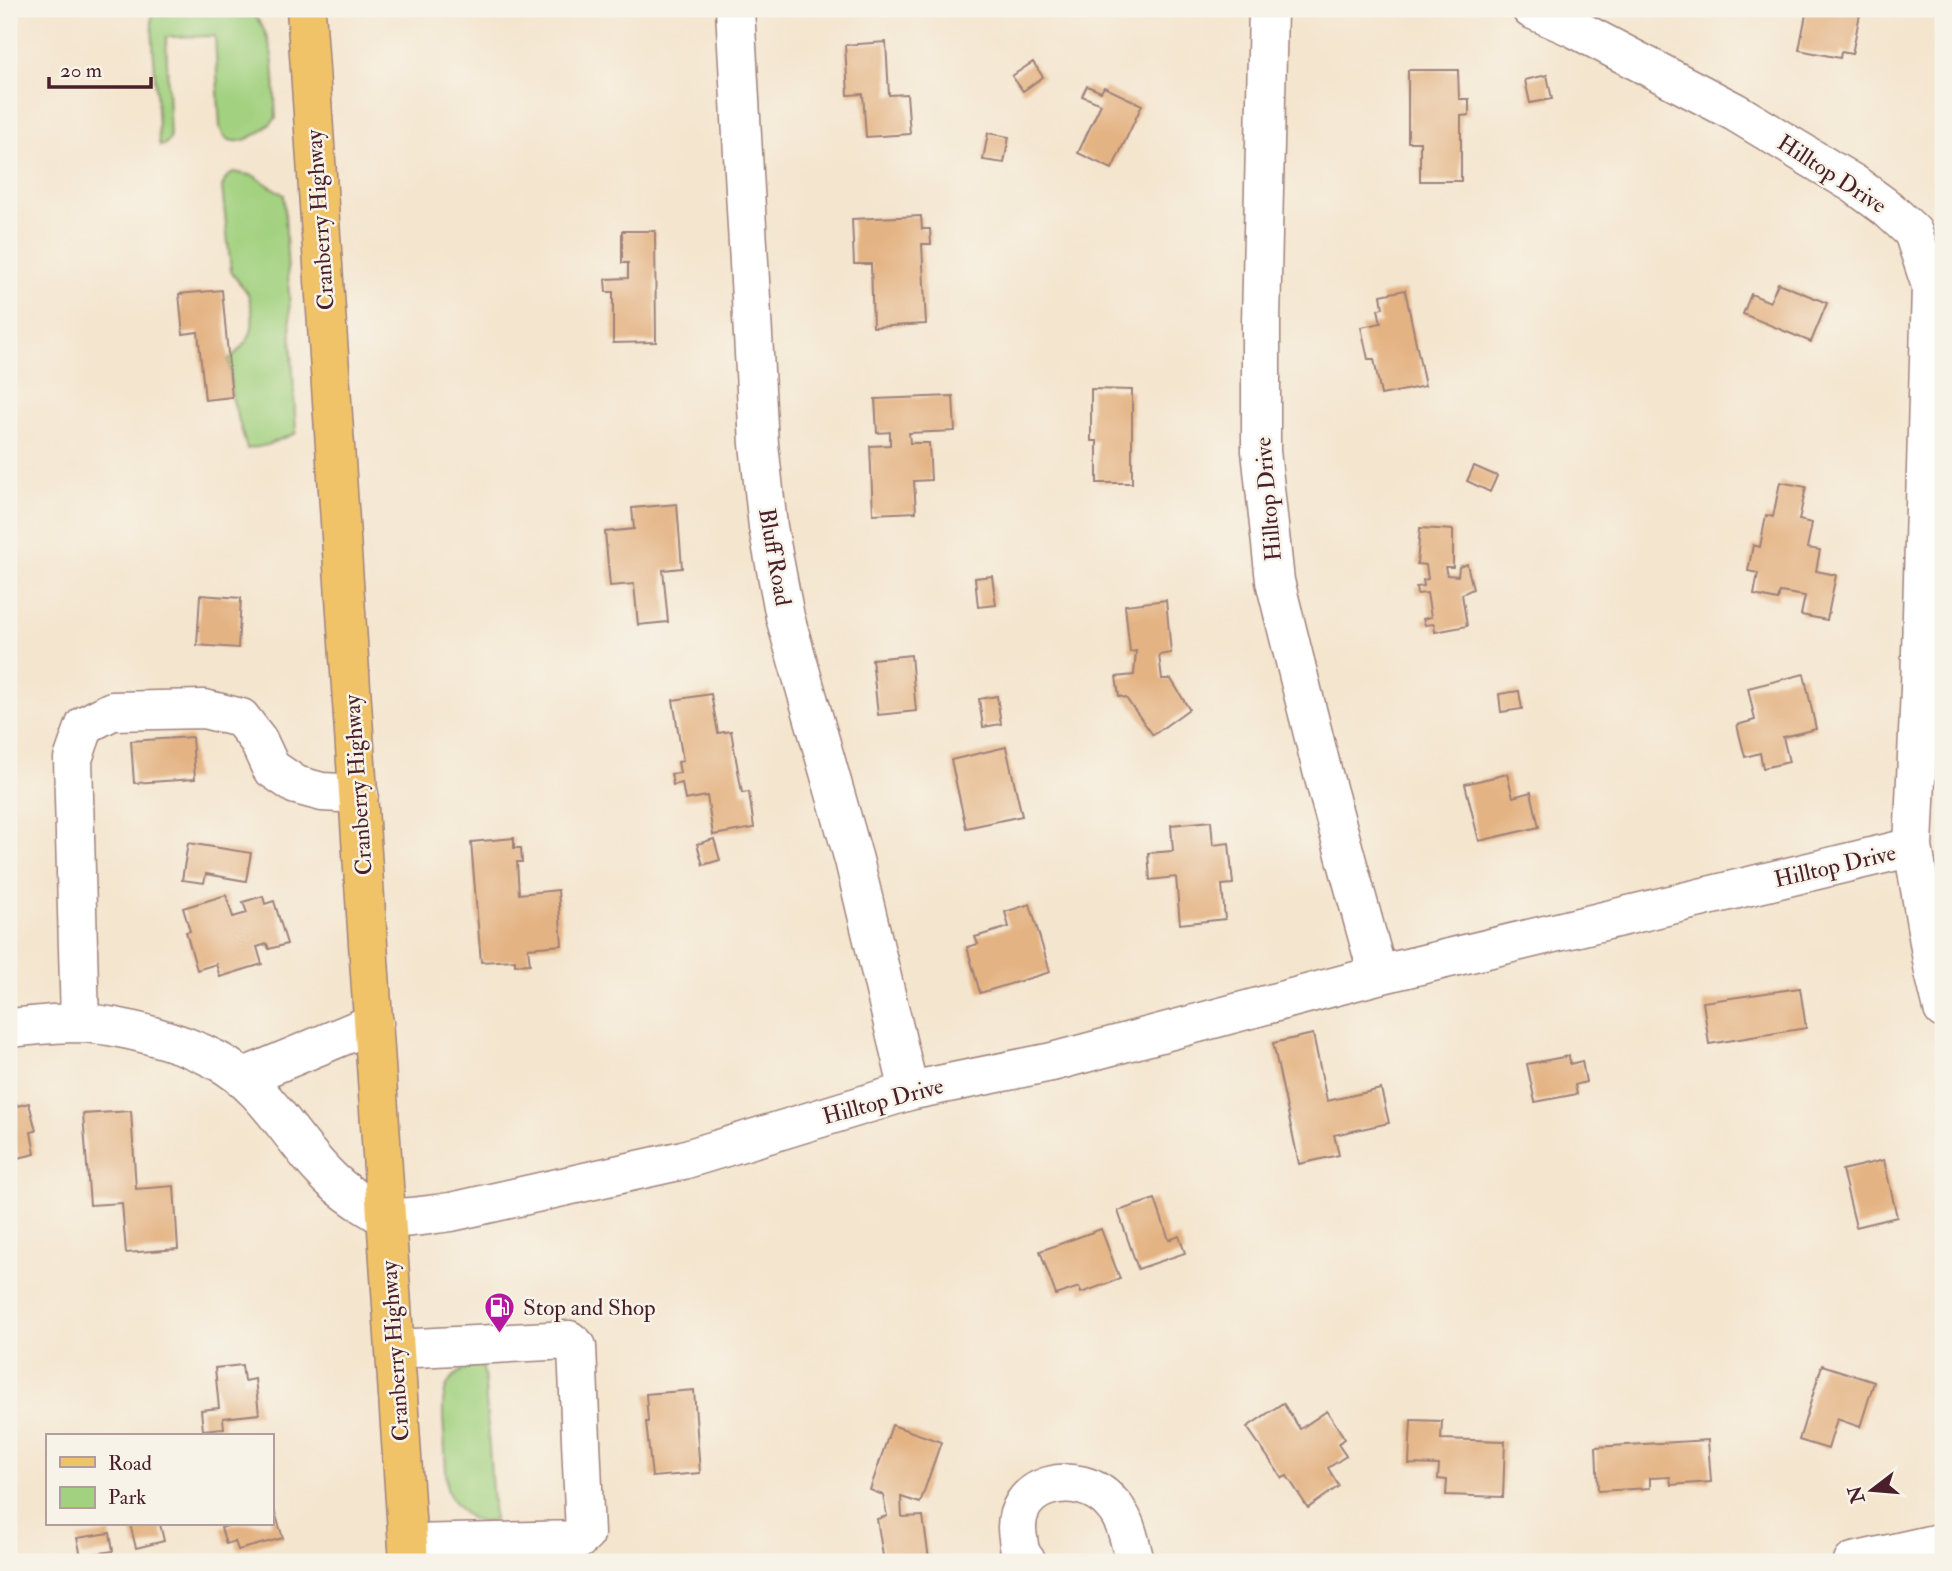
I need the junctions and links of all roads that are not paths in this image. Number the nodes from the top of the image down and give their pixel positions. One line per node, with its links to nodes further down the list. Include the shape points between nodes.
1 (306, 9): 6 (main road, Cranberry Highway)
2 (735, 9): 14 (street, Bluff Road, via 757,419 768,527 785,617 854,860)
3 (1268, 9): 8 (street, Hilltop Drive, via 1261,451 1275,581)
4 (1531, 9): 5 (street, Hilltop Drive, via 1735,112 1854,184 1913,232 1931,286)
5 (1932, 694): 7 (street, Hilltop Drive)
6 (359, 794): 10 (street, via 296,785 271,768 241,718 204,709 112,711 85,725 73,759); 11 (main road, Cranberry Highway)
7 (1913, 847): 8 (street, Hilltop Drive); 9 (street)
8 (1378, 975): 14 (street, Hilltop Drive, via 1052,1062)
9 (1943, 1009)
10 (80, 1023): 12 (street); 13 (street, via 162,1039 217,1060)
11 (374, 1023): 13 (street); 15 (main road, Cranberry Highway)
12 (9, 1028)
13 (242, 1078): 15 (street, via 334,1182)
14 (909, 1091): 15 (street, Hilltop Drive, via 683,1160 450,1212)
15 (386, 1217): 16 (main road, Cranberry Highway)
16 (396, 1349): 18 (main road, Cranberry Highway); 18 (street, via 569,1340 577,1348 583,1538)
17 (1943, 1542): 21 (street)
18 (408, 1553)
19 (1027, 1562): 20 (street, via 1021,1555 1018,1517 1035,1491 1064,1482 1094,1488 1111,1503 1124,1523)
20 (1135, 1562)
21 (1853, 1562)

